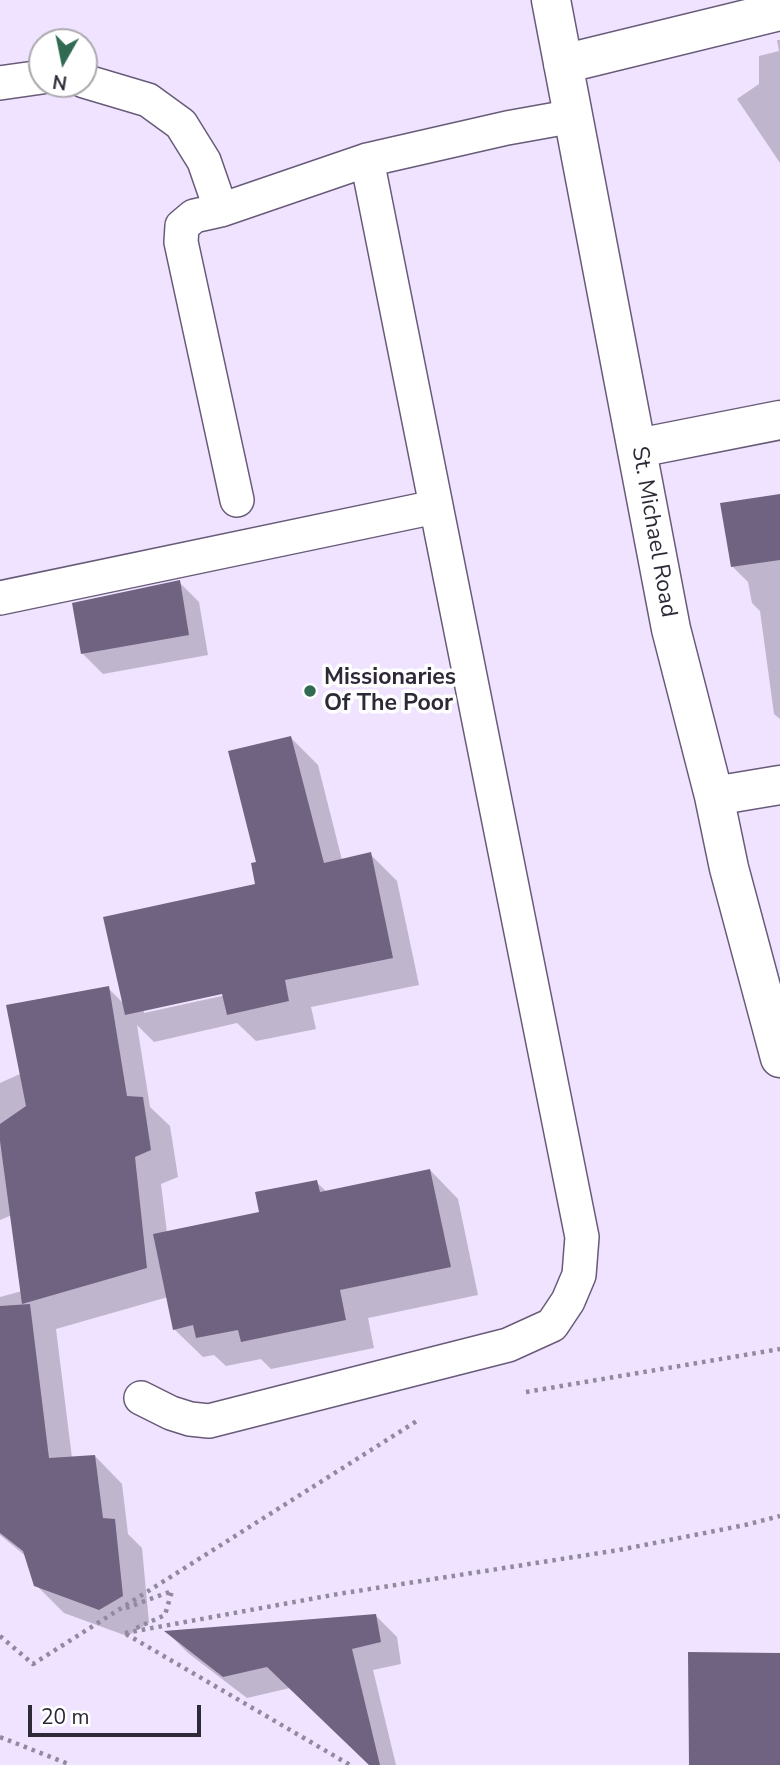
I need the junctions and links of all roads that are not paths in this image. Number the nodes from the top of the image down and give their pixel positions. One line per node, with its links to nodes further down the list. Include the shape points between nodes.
1 (551, 0): 3 (street, St. Michael Road)
2 (780, 11): 3 (street)
3 (563, 64): 7 (street, St. Michael Road)
4 (28, 79): 5 (lane)
5 (0, 83)
6 (98, 85): 9 (lane, via 148,100 181,124 204,161)
7 (574, 116): 8 (lane); 11 (street, St. Michael Road)
8 (367, 160): 9 (lane); 13 (lane)
9 (221, 209): 12 (lane, via 194,216 182,226 181,242)
10 (780, 420): 11 (street)
11 (638, 447): 16 (street, St. Michael Road, via 671,629)
12 (237, 500)
13 (435, 507): 14 (lane); 18 (lane, via 582,1237 579,1275 552,1325 508,1345 209,1421 171,1413)
14 (0, 598)
15 (780, 785): 16 (street)
16 (714, 796): 17 (street, St. Michael Road)
17 (780, 1058)
18 (141, 1398)

